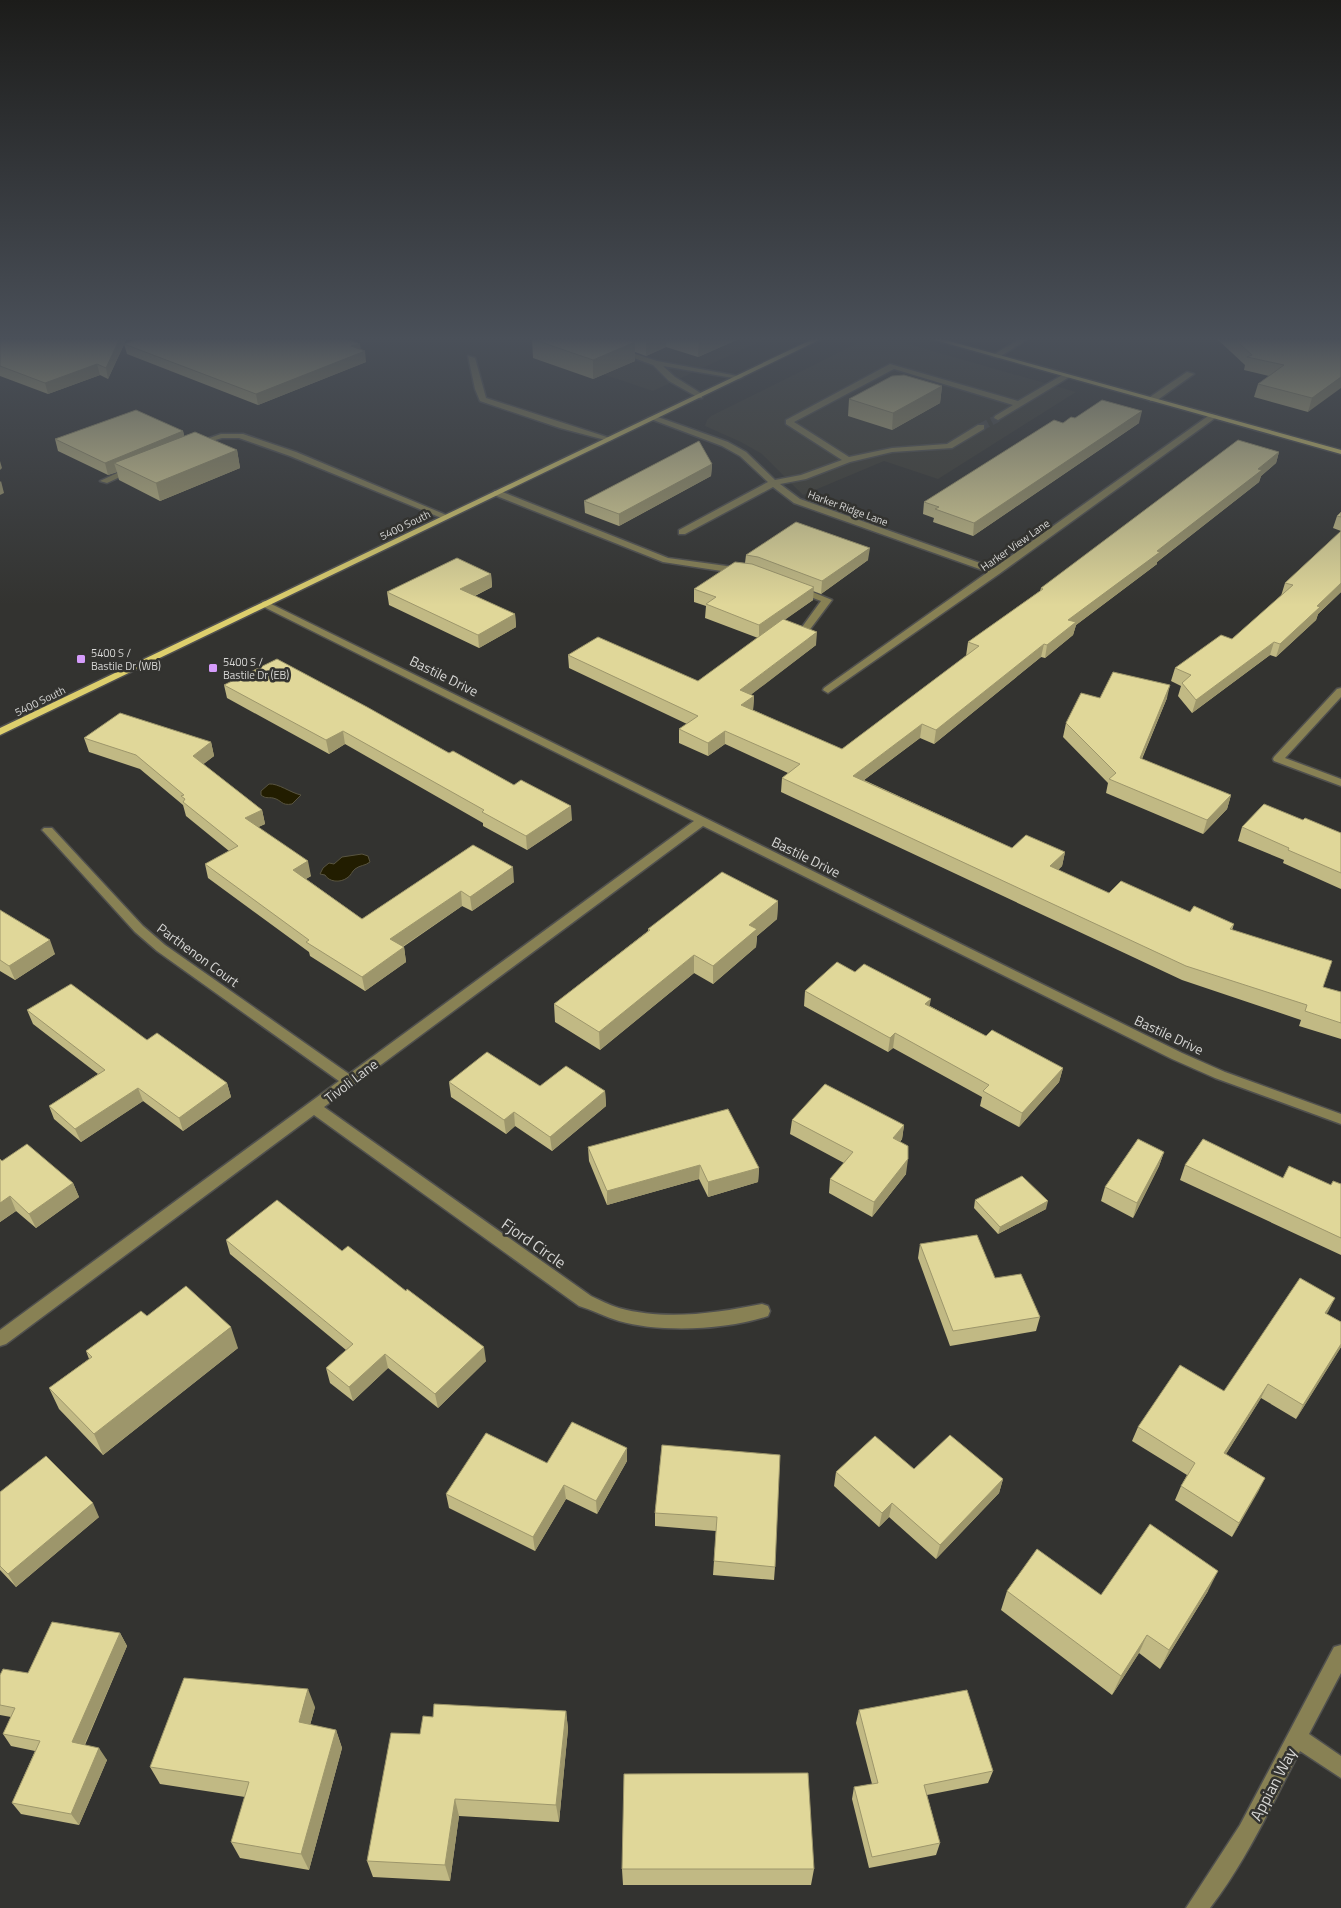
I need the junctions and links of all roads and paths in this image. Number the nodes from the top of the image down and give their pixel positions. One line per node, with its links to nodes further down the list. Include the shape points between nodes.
1 (567, 427): 8 (street)
2 (634, 427): 8 (main road, 5400 South)
3 (677, 427): 14 (street, Harker Ridge Lane, via 725,444 756,464)
4 (797, 427): 11 (street)
5 (982, 427): 11 (street, via 949,446 892,450)
6 (1199, 427): 18 (street, Harker View Lane)
7 (1255, 427): 10 (main road)
8 (610, 439): 15 (main road, 5400 South)
9 (187, 448): 16 (street, via 221,436 240,436 293,454)
10 (1339, 450)
11 (848, 460): 14 (street, via 802,477)
12 (141, 466): 13 (street)
13 (104, 481)
14 (773, 483): 17 (street); 18 (street, Harker Ridge Lane, via 796,501 811,507)
15 (497, 493): 16 (main road, 5400 South); 19 (street, via 666,560)
16 (446, 517): 21 (main road, 5400 South)
17 (682, 532)
18 (996, 572): 23 (street, Harker View Lane)
19 (754, 573)
20 (791, 587): 22 (street, via 827,600)
21 (265, 604): 25 (main road, 5400 South); 27 (street, Bastile Drive)
22 (802, 634)
23 (828, 690)
24 (1341, 691): 26 (street, via 1278,758)
25 (0, 732)
26 (1341, 783)
27 (702, 822): 29 (street, Tivoli Lane); 31 (street, Bastile Drive, via 1178,1056 1220,1075)
28 (48, 830): 29 (street, Parthenon Court, via 139,929 161,948)
29 (350, 1082): 30 (street, Tivoli Lane)
30 (315, 1108): 32 (street, Fjord Circle, via 585,1301 620,1315 659,1322 710,1321); 33 (street, Tivoli Lane)
31 (1341, 1119)
32 (762, 1311)
33 (0, 1339)
34 (1341, 1654): 35 (street, Appian Way)
35 (1298, 1738): 36 (street); 37 (street, Appian Way, via 1248,1832)
36 (1341, 1768)
37 (1197, 1908)

